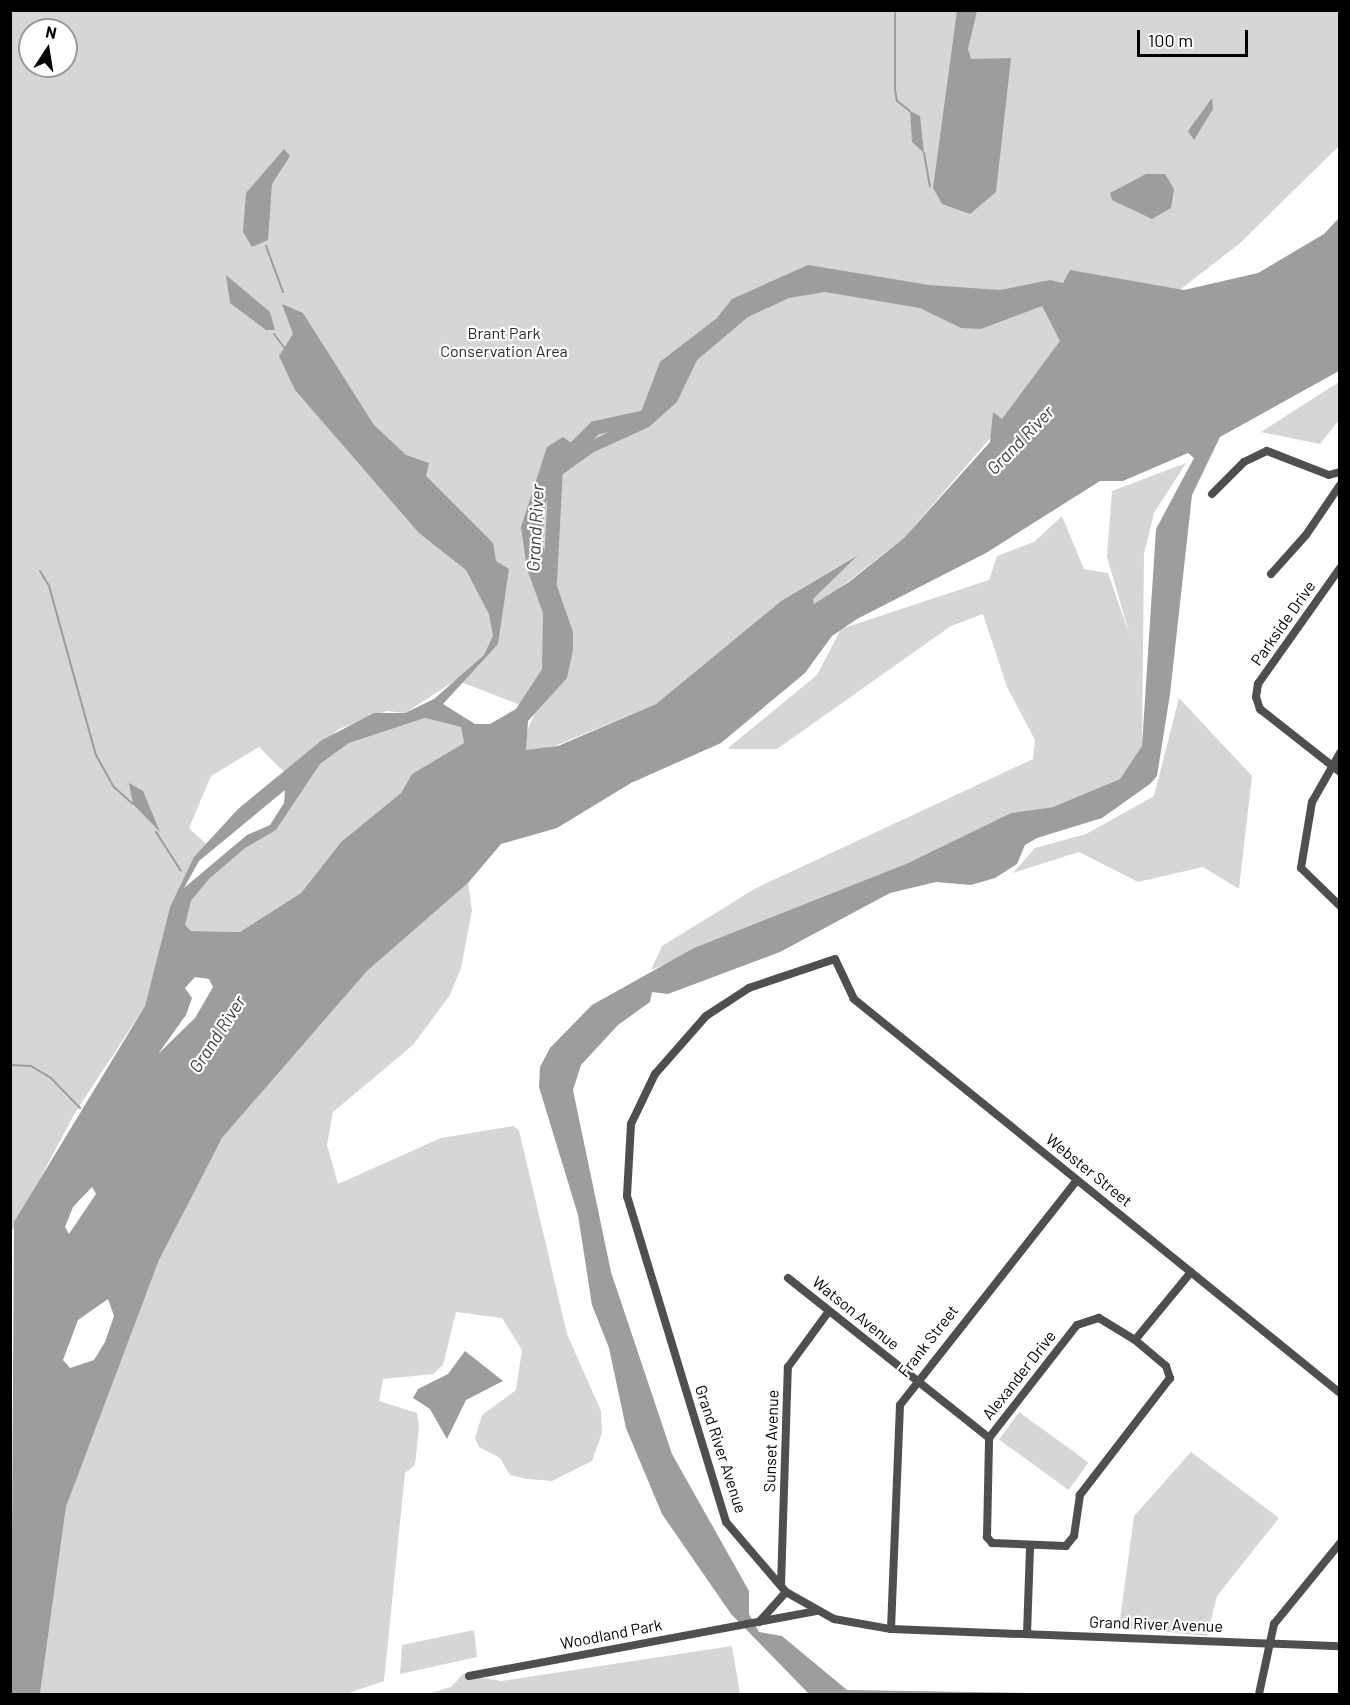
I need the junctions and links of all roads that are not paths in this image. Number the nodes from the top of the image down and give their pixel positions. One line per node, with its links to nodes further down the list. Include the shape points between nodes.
1 (1340, 472): 3 (street, via 1329,475 1267,451 1244,462)
2 (1340, 485): 5 (street, via 1306,535)
3 (1212, 494)
4 (1338, 573): 7 (street, Parkside Drive, via 1258,684 1256,697 1260,710)
5 (1271, 574)
6 (1340, 753): 7 (street)
7 (1330, 764): 8 (street); 9 (street, via 1307,820 1303,875)
8 (1340, 772)
9 (1340, 906)
10 (836, 959): 11 (street, Webster Street, via 854,999); 21 (street, Grand River Avenue, via 748,988 706,1016 655,1074 631,1124 627,1196 726,1522)
11 (1077, 1180): 12 (street, Webster Street); 16 (street, Frank Street)
12 (1191, 1272): 15 (street); 17 (street, Webster Street)
13 (788, 1278): 14 (street, Watson Avenue)
14 (829, 1311): 16 (street, Watson Avenue); 21 (street, Sunset Avenue, via 788,1367)
15 (1135, 1340): 18 (street, Alexander Drive, via 1099,1318 1077,1325); 20 (street, Alexander Drive, via 1166,1366 1170,1378 1080,1495 1074,1536 1066,1546)
16 (914, 1380): 18 (street, Watson Avenue); 24 (street, Frank Street, via 900,1405)
17 (1340, 1394)
18 (989, 1438): 20 (street, Alexander Drive, via 987,1537 992,1543)
19 (1340, 1543): 26 (street, via 1274,1624)
20 (1030, 1546): 25 (street)
21 (784, 1588): 22 (street, Grand River Avenue); 23 (street)
22 (816, 1611): 23 (street, Woodland Park); 24 (street, Grand River Avenue)
23 (759, 1622): 28 (street, Woodland Park)
24 (891, 1629): 25 (street, Grand River Avenue)
25 (1027, 1634): 26 (street, Grand River Avenue)
26 (1266, 1644): 27 (street, Grand River Avenue); 29 (street)
27 (1340, 1646)
28 (469, 1676)
29 (1259, 1695)

